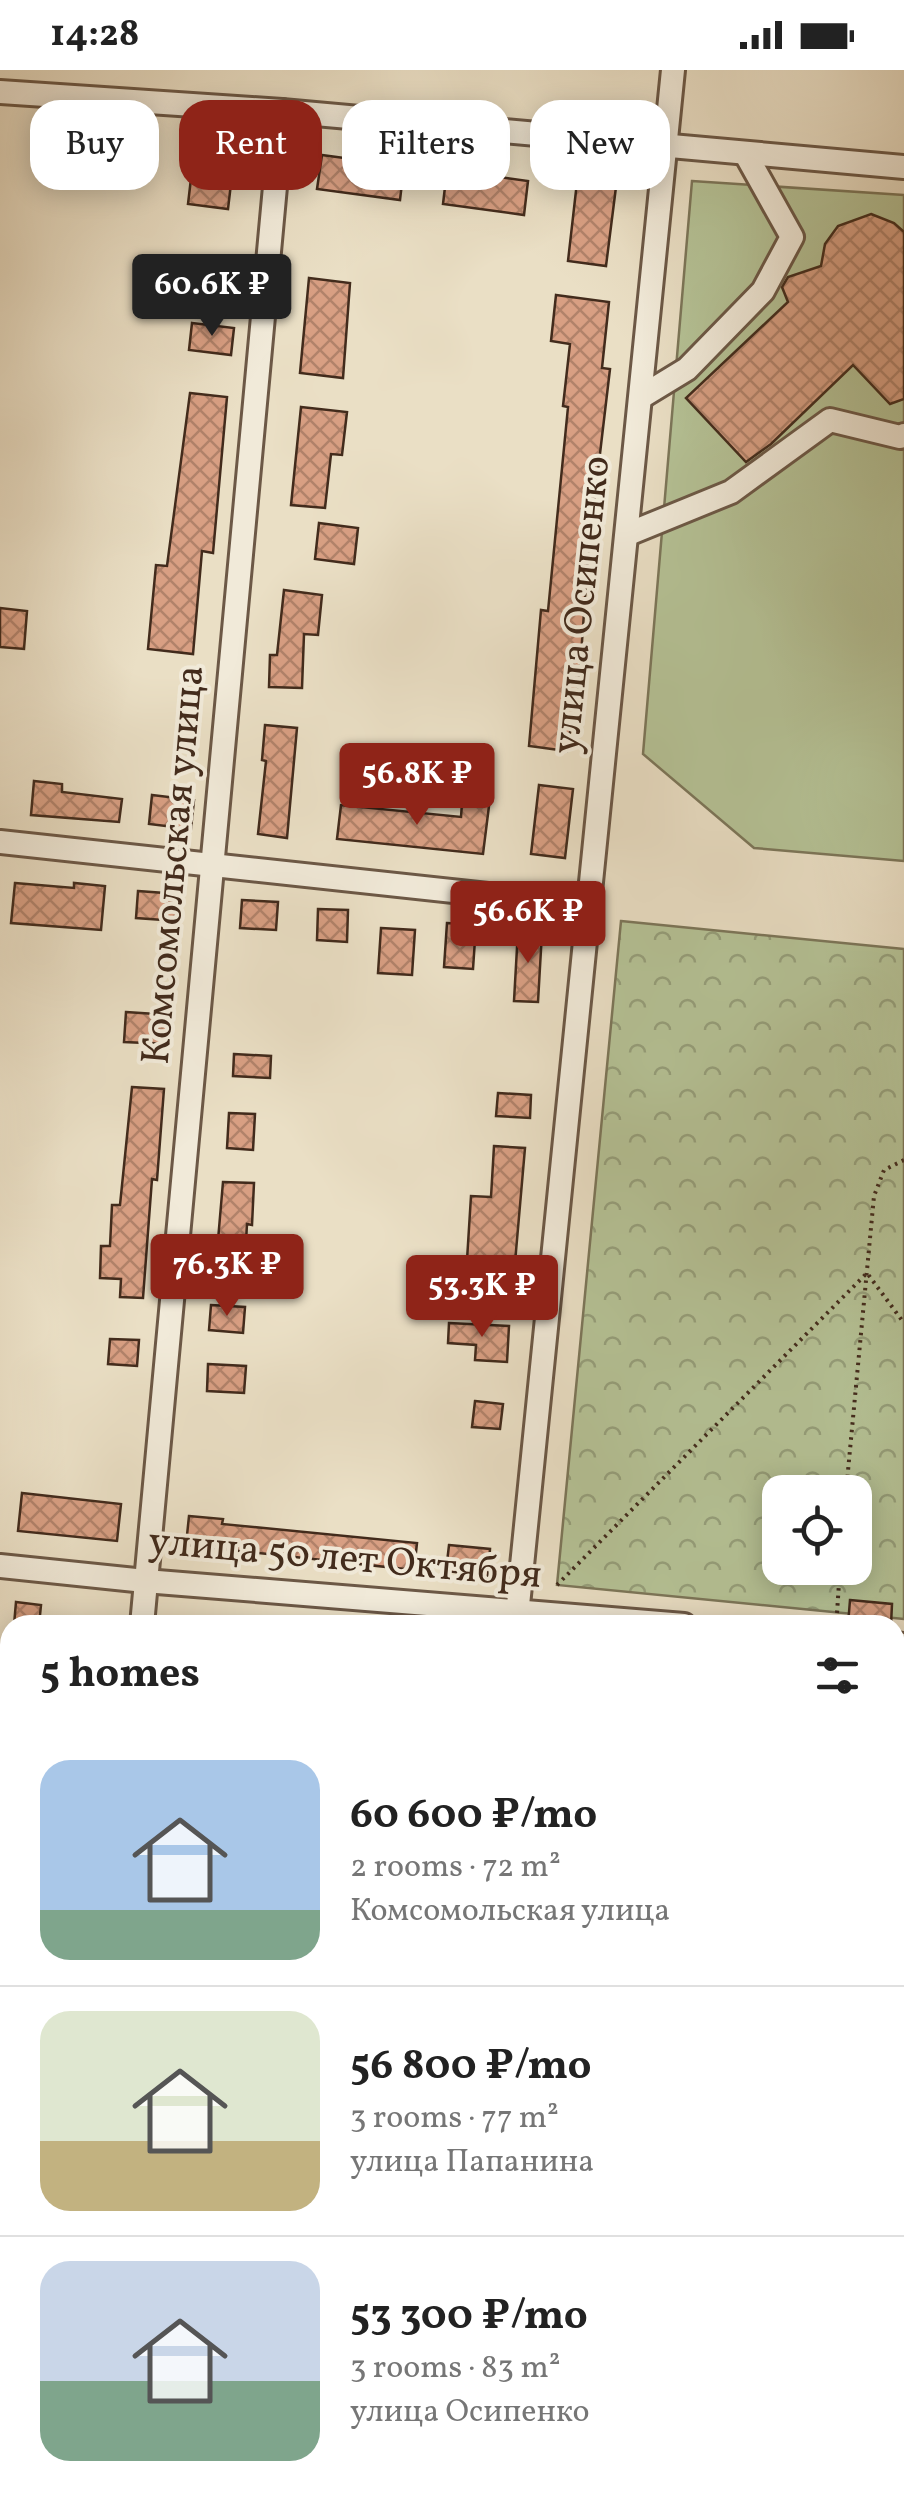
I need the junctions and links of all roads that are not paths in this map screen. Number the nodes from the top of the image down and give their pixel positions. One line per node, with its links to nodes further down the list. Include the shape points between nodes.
1 (674, 70): 4 (street, улица Осипенко)
2 (0, 92): 3 (street)
3 (179, 104)
4 (670, 108)
5 (322, 115): 6 (street)
6 (530, 134)
7 (670, 146): 8 (street)
8 (745, 154): 9 (street); 12 (street, via 792,237 762,291 686,370)
9 (904, 167)
10 (275, 190): 16 (street, Комсомольская улица)
11 (662, 190): 12 (street, улица Осипенко)
12 (641, 397): 14 (street, улица Осипенко)
13 (904, 436): 14 (street, via 830,420 731,492)
14 (628, 534): 17 (street, улица Осипенко)
15 (0, 842): 16 (street)
16 (214, 863): 17 (street); 19 (street, Комсомольская улица)
17 (591, 906): 22 (street, улица Осипенко)
18 (0, 1566): 19 (street, улица 50 лет Октября)
19 (146, 1581): 20 (street, Комсомольская улица); 21 (street, улица 50 лет Октября)
20 (143, 1615)
21 (487, 1615)
22 (517, 1615)

